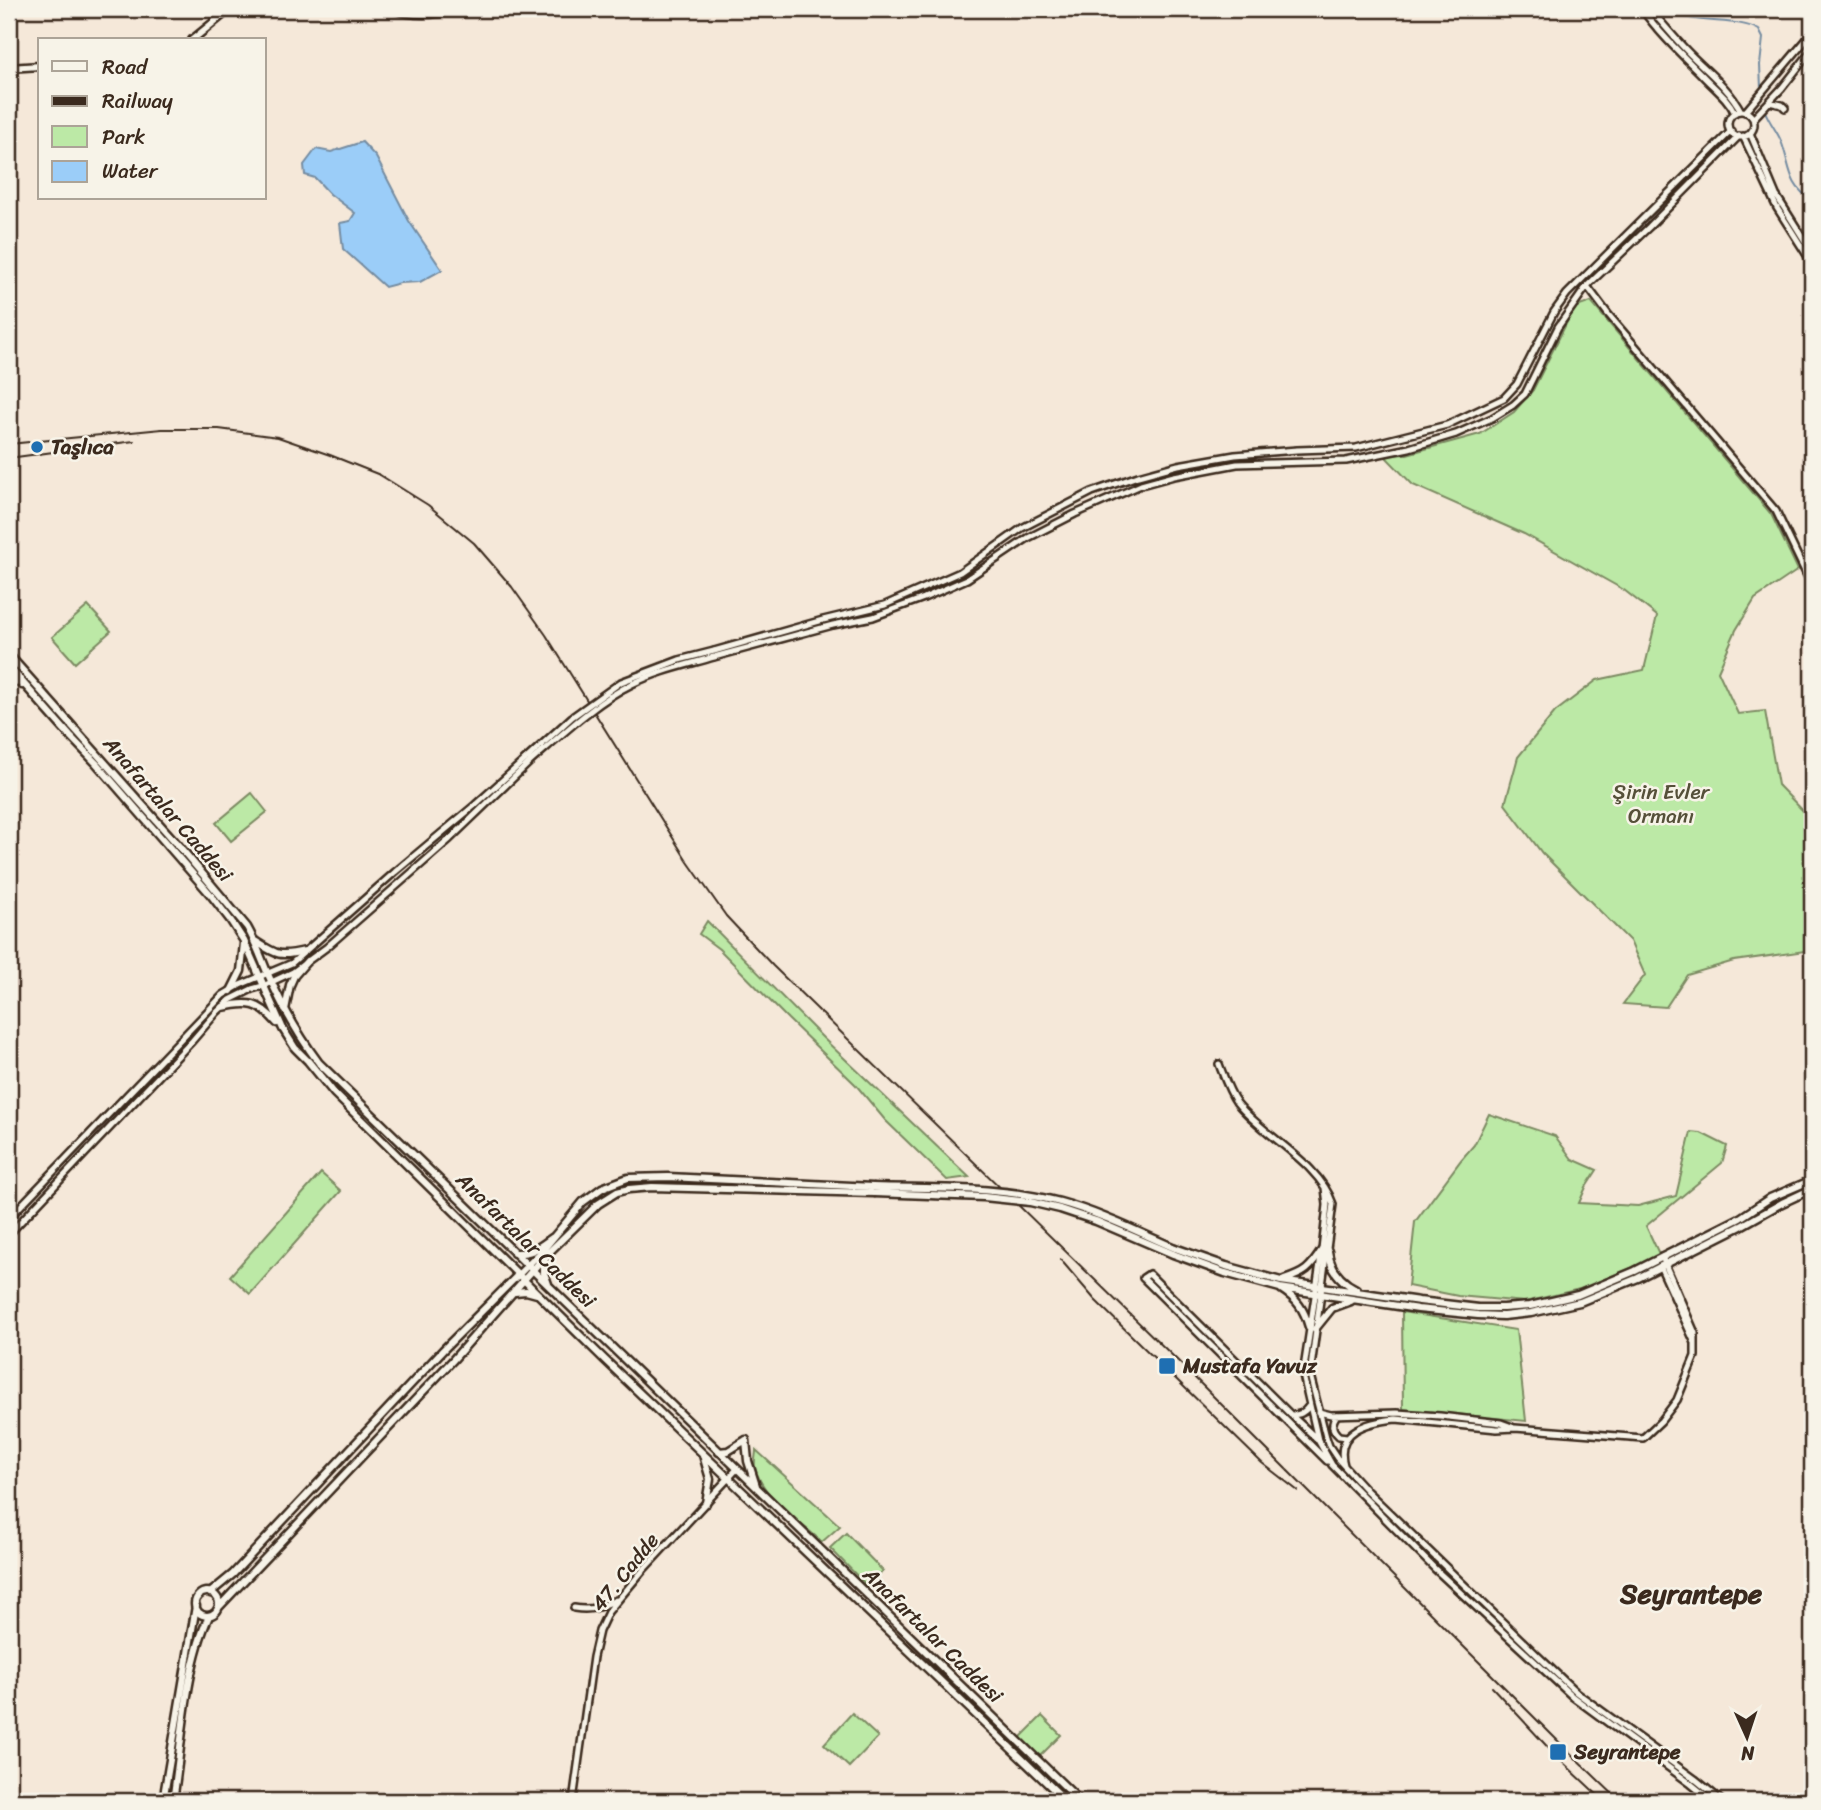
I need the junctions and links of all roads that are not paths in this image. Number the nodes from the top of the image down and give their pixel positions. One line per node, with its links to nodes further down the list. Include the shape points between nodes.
1 (230, 9): 7 (main road)
2 (393, 9): 3 (main road, via 421,15)
3 (458, 9)
4 (1642, 9): 13 (street)
5 (1650, 9): 13 (street, via 1718,80)
6 (1812, 33): 13 (street)
7 (194, 38)
8 (1812, 50): 11 (street)
9 (38, 66): 10 (main road)
10 (9, 68)
11 (1769, 102): 12 (street); 14 (street)
12 (1785, 108)
13 (1740, 112): 14 (street); 15 (street, via 1730,119)
14 (1753, 119): 16 (street)
15 (1731, 131): 17 (street); 22 (street, via 1567,293 1517,384 1504,398 1447,425 1356,448 1235,455 1138,476 1092,492 1022,528 960,572 885,605)
16 (1750, 133): 17 (street); 18 (street, via 1776,195)
17 (1741, 136): 19 (street, via 1777,208); 20 (street)
18 (1812, 252)
19 (1812, 263)
20 (1587, 286): 21 (street, via 1776,511); 22 (street, via 1558,327 1525,394 1478,425 1409,448 1346,460 1237,464 1141,485 1028,538 967,579 924,598 873,617)
21 (1812, 586)
22 (714, 654): 27 (street, bridge, via 632,684)
23 (9, 655): 29 (main road, Anafartalar Caddesi, via 179,846)
24 (9, 667): 26 (main road, Anafartalar Caddesi)
25 (9, 676): 26 (main road)
26 (30, 691): 28 (main road, Anafartalar Caddesi, via 211,895)
27 (528, 761): 30 (street); 31 (street, via 427,860)
28 (244, 941): 33 (main road, Anafartalar Caddesi); 36 (main road, via 241,971)
29 (255, 941): 30 (main road, via 276,954); 32 (main road, Anafartalar Caddesi)
30 (305, 951): 32 (street)
31 (307, 961): 34 (street); 38 (main road, via 294,975)
32 (268, 973): 33 (street); 34 (main road, Anafartalar Caddesi)
33 (259, 977): 35 (main road, Anafartalar Caddesi); 36 (street)
34 (272, 982): 35 (street); 38 (main road, Anafartalar Caddesi)
35 (263, 986): 37 (street); 39 (main road, Anafartalar Caddesi)
36 (230, 990): 44 (street)
37 (223, 1006): 39 (main road, via 253,1004 266,1010); 45 (street)
38 (285, 1010): 48 (main road, Anafartalar Caddesi, via 319,1063)
39 (283, 1029): 52 (main road, Anafartalar Caddesi, via 334,1093)
40 (1219, 1064): 47 (street, via 1237,1103 1325,1185)
41 (1812, 1180): 50 (main road, via 1770,1198)
42 (1812, 1189): 50 (main road)
43 (874, 1190): 46 (main road, via 628,1178 583,1202); 49 (main road, via 629,1189 598,1204); 53 (main road, bridge, via 1030,1202 1096,1221 1225,1273)
44 (9, 1217)
45 (9, 1234)
46 (552, 1238): 48 (main road, via 534,1250); 51 (main road)
47 (1325, 1250): 53 (main road, via 1304,1273); 55 (street); 57 (main road, via 1338,1276)
48 (514, 1253): 51 (main road, Anafartalar Caddesi)
49 (546, 1255): 51 (main road); 54 (main road, via 543,1270)
50 (1661, 1262): 57 (main road, via 1578,1295 1530,1306 1478,1308); 59 (main road, via 1638,1278 1580,1302 1531,1313 1478,1315); 65 (street, via 1696,1345 1677,1400 1661,1421 1643,1438)
51 (530, 1268): 52 (main road); 54 (main road, Anafartalar Caddesi)
52 (522, 1277): 56 (main road); 58 (main road, Anafartalar Caddesi); 77 (main road, via 443,1350)
53 (1281, 1284): 55 (main road); 60 (main road, via 1302,1307)
54 (550, 1289): 68 (main road, Anafartalar Caddesi)
55 (1318, 1290): 57 (main road); 59 (main road); 60 (street)
56 (515, 1292): 58 (main road); 80 (main road)
57 (1368, 1293)
58 (541, 1295): 69 (main road, Anafartalar Caddesi)
59 (1357, 1300): 60 (main road, via 1332,1308)
60 (1312, 1328): 61 (street, via 1303,1375); 62 (street, via 1310,1375)
61 (1309, 1406): 63 (street, via 1304,1413); 67 (street)
62 (1319, 1412): 64 (street); 70 (street)
63 (1290, 1415): 67 (street); 71 (street, via 1149,1274 1143,1278)
64 (1337, 1415): 65 (street, via 1397,1413); 66 (street, via 1334,1432)
65 (1515, 1428): 66 (street, via 1396,1419 1379,1421)
66 (1347, 1437): 72 (street, via 1342,1447)
67 (1318, 1440): 70 (street); 71 (street)
68 (719, 1452): 73 (main road, Anafartalar Caddesi); 75 (main road, via 746,1440)
69 (703, 1454): 74 (main road, Anafartalar Caddesi); 76 (main road, via 710,1479)
70 (1337, 1458): 72 (street)
71 (1332, 1465): 88 (street, via 1573,1697)
72 (1345, 1468): 89 (street, via 1576,1692)
73 (737, 1469): 74 (street, 47. Cadde); 75 (main road, Anafartalar Caddesi)
74 (729, 1479): 76 (street, 47. Cadde); 86 (main road, Anafartalar Caddesi)
75 (756, 1487): 87 (main road, Anafartalar Caddesi)
76 (706, 1503): 78 (street, 47. Cadde)
77 (210, 1593): 79 (main road, via 200,1596); 80 (main road, via 218,1600)
78 (619, 1599): 81 (street, via 587,1610); 85 (street, 47. Cadde, via 597,1637)
79 (195, 1606): 82 (main road, via 201,1615); 83 (main road)
80 (218, 1608): 82 (main road)
81 (574, 1608)
82 (209, 1616): 84 (main road, via 198,1642)
83 (163, 1801)
84 (173, 1801)
85 (573, 1801)
86 (1066, 1801)
87 (1080, 1801)
88 (1712, 1801)
89 (1722, 1801)

